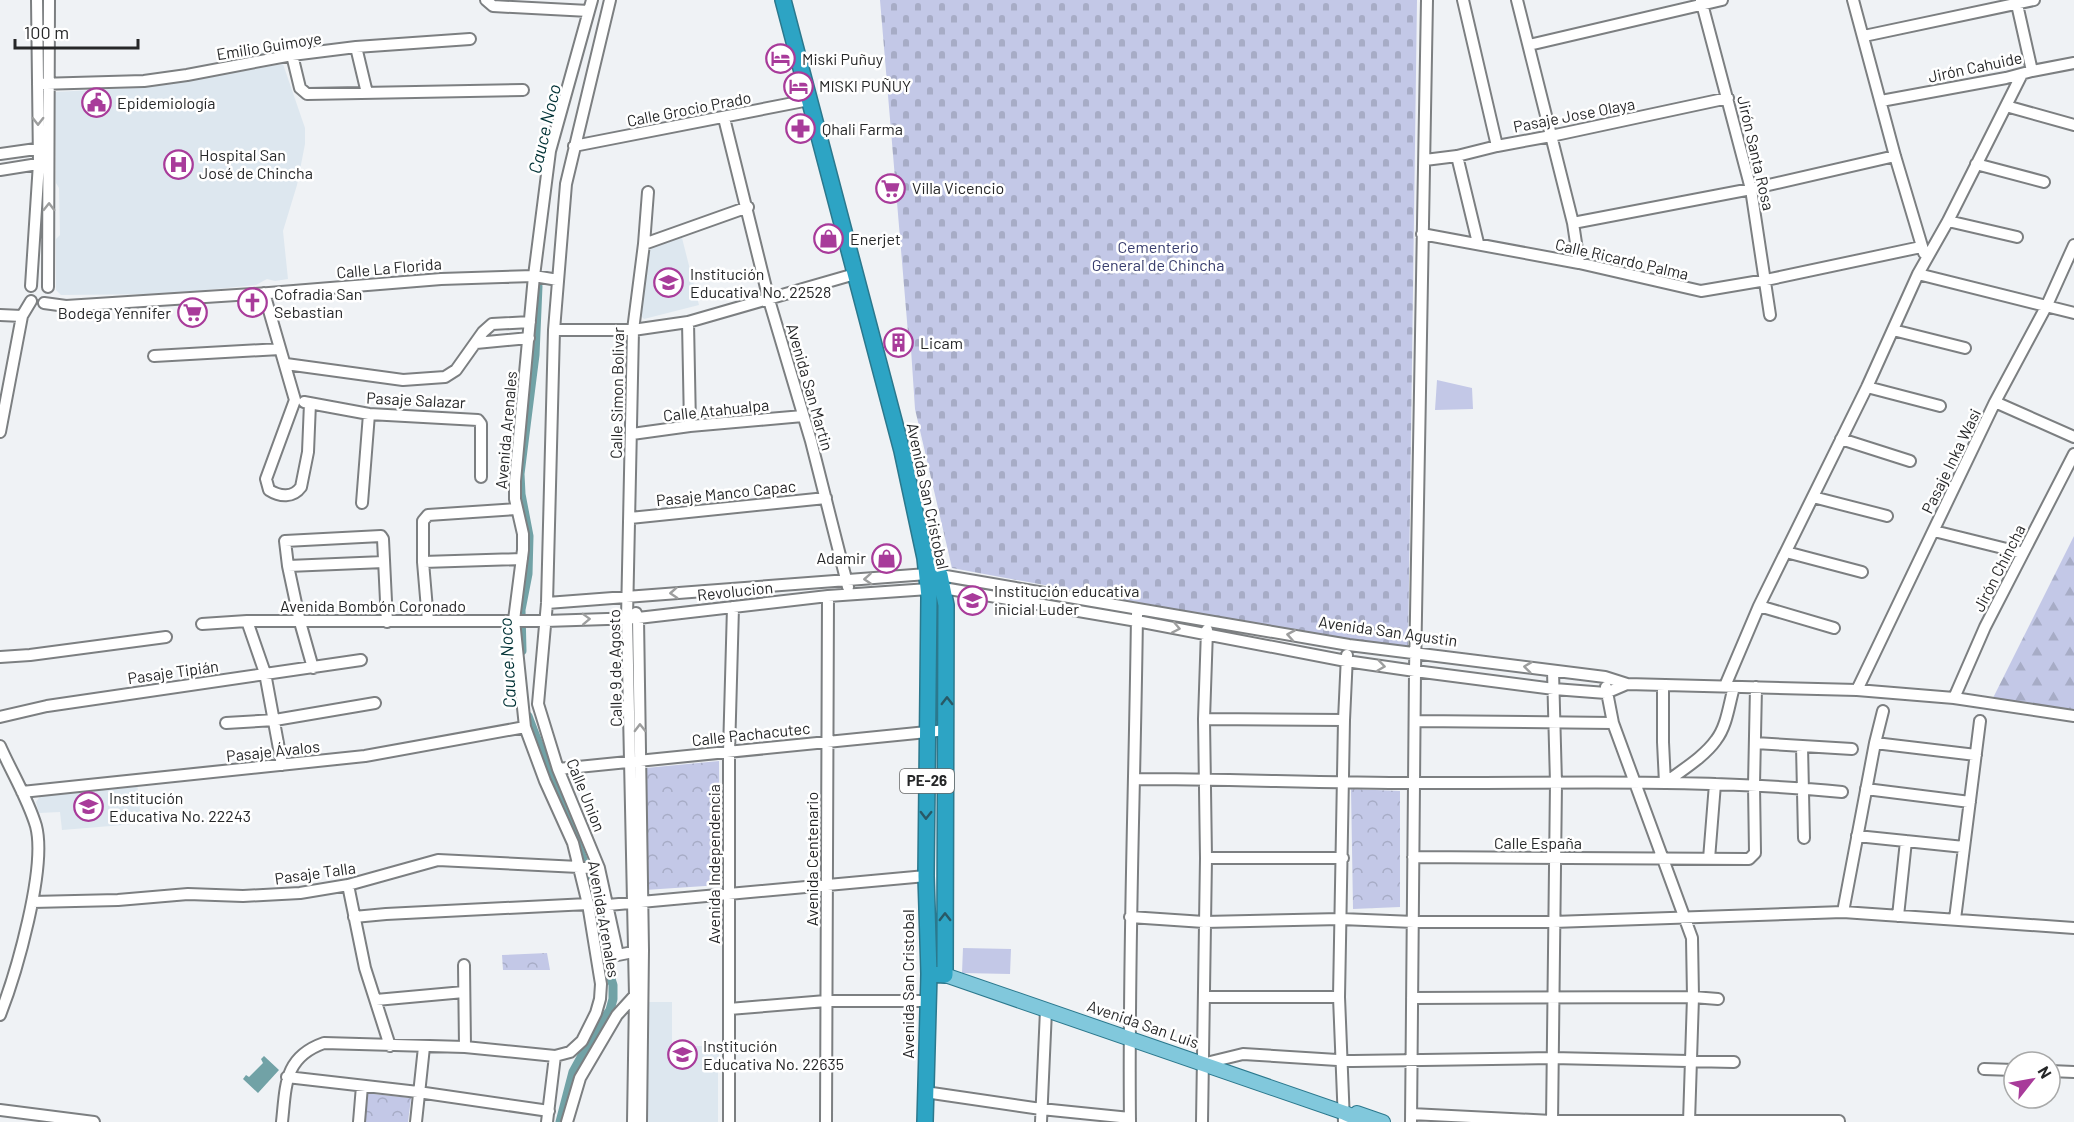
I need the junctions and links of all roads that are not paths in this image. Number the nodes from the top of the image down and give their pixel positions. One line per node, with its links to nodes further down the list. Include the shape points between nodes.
1 (37, 0): 22 (street)
2 (49, 0): 22 (street)
3 (486, 0): 14 (street, via 493,6)
4 (610, 0): 32 (street)
5 (783, 0): 26 (highway, Avenida San Cristobal / PE-26)
6 (1427, 0): 38 (street)
7 (1463, 0): 33 (street)
8 (1517, 0): 17 (street)
9 (1722, 0): 12 (street)
10 (1853, 0): 15 (street)
11 (2034, 0): 13 (street)
12 (1702, 2): 17 (street); 25 (street, Jirón Santa Rosa)
13 (2016, 2): 15 (street); 21 (street)
14 (591, 5): 60 (street, Avenida Arenales, via 550,151)
15 (1864, 36): 27 (street)
16 (470, 39): 18 (street, Emilio Guimoye)
17 (1529, 45): 31 (street)
18 (356, 48): 19 (street, Emilio Guimoye); 24 (street)
19 (292, 55): 22 (street, Emilio Guimoye, via 162,79); 24 (street, via 302,92)
20 (2074, 63): 21 (street, Jirón Cahuide)
21 (2027, 72): 27 (street, Jirón Cahuide); 28 (street)
22 (43, 84): 34 (street)
23 (523, 90): 24 (street)
24 (367, 93)
25 (1728, 98): 31 (street, Pasaje Jose Olaya); 43 (street, Jirón Santa Rosa)
26 (809, 100): 29 (street, Calle Grocio Prado); 58 (highway, Avenida San Cristobal / PE-26)
27 (1881, 101): 37 (street)
28 (2006, 106): 30 (street); 40 (street)
29 (724, 118): 32 (street, Calle Grocio Prado); 45 (street, Avenida San Martin)
30 (2074, 125)
31 (1551, 136): 33 (street, Pasaje Jose Olaya); 47 (street)
32 (574, 146): 61 (street, via 566,184)
33 (1497, 146): 36 (street, Pasaje Jose Olaya)
34 (44, 148): 35 (street); 39 (street)
35 (0, 154)
36 (1457, 156): 38 (street, Pasaje Jose Olaya); 52 (street)
37 (1895, 156): 43 (street); 55 (street)
38 (1425, 160): 50 (street)
39 (44, 163): 41 (street); 48 (street); 49 (street, one-way to 39)
40 (1976, 164): 42 (street); 46 (street)
41 (0, 170)
42 (2044, 182)
43 (1751, 189): 47 (street); 62 (street, Jirón Santa Rosa)
44 (648, 192): 53 (street, Calle Simon Bolivar)
45 (747, 207): 53 (street); 66 (street, Avenida San Martin)
46 (1948, 221): 51 (street); 56 (street)
47 (1573, 223): 57 (street)
48 (35, 234): 49 (street); 63 (street)
49 (49, 234): 64 (street)
50 (1422, 234): 52 (street, Calle Ricardo Palma); 138 (street)
51 (2017, 237)
52 (1478, 243): 57 (street, Calle Ricardo Palma)
53 (644, 244): 77 (street, Calle Simon Bolivar)
54 (2074, 245): 69 (street, Pasaje Inka Wasi)
55 (1921, 247): 56 (street); 62 (street, Calle Ricardo Palma)
56 (1927, 259): 59 (street)
57 (1580, 263): 62 (street, Calle Ricardo Palma, via 1694,290)
58 (855, 274): 66 (street); 116 (highway, Avenida San Cristobal / PE-26, via 902,451 925,558)
59 (1918, 274): 69 (street); 78 (street)
60 (534, 276): 61 (street, Calle La Florida); 65 (street, Calle La Florida, via 441,279); 74 (street, Avenida Arenales)
61 (558, 280): 76 (street)
62 (1766, 280): 72 (street, Jirón Santa Rosa)
63 (31, 286): 64 (street, via 39,282); 67 (street, via 28,295)
64 (48, 287): 68 (street, via 50,296)
65 (264, 294): 68 (street, Calle La Florida, via 66,306); 82 (street)
66 (769, 300): 75 (street); 91 (street, Avenida San Martin)
67 (32, 301): 68 (street); 73 (street)
68 (44, 303)
69 (2047, 305): 70 (street); 87 (street, Pasaje Inka Wasi)
70 (2074, 312)
71 (0, 315): 73 (street)
72 (1770, 315)
73 (22, 316): 92 (street)
74 (530, 322): 79 (street, Avenida Arenales); 80 (street, via 492,324)
75 (688, 322): 77 (street); 93 (street)
76 (554, 330): 77 (street); 120 (street)
77 (633, 330): 95 (street, Calle Simon Bolivar)
78 (1893, 330): 81 (street); 85 (street)
79 (529, 338): 80 (street); 104 (street, Avenida Arenales, via 515,481)
80 (476, 343): 84 (street, via 456,370 445,377 403,380)
81 (1965, 348)
82 (280, 349): 83 (street); 84 (street)
83 (154, 356)
84 (286, 364): 86 (street)
85 (1867, 387): 89 (street); 97 (street)
86 (295, 400): 88 (street, Pasaje Salazar); 88 (street, via 266,479 269,490 280,496 298,491 303,481)
87 (1995, 402): 96 (street); 107 (street, Pasaje Inka Wasi)
88 (310, 403): 90 (street, Pasaje Salazar)
89 (1940, 406)
90 (369, 414): 100 (street, Pasaje Salazar, via 478,420); 103 (street)
91 (803, 416): 93 (street, Calle Atahualpa); 102 (street, Avenida San Martin)
92 (1, 420): 94 (street)
93 (690, 426): 95 (street, Calle Atahualpa)
94 (0, 432)
95 (632, 434): 106 (street, Calle Simon Bolivar)
96 (2074, 437)
97 (1841, 439): 99 (street); 101 (street)
98 (2074, 454): 109 (street, Jirón Chincha)
99 (1910, 461)
100 (481, 477)
101 (1813, 496): 105 (street); 108 (street)
102 (826, 498): 106 (street, Pasaje Manco Capac); 115 (street, Avenida San Martin)
103 (362, 503)
104 (517, 509): 110 (street, Avenida Arenales, via 523,534); 112 (street, via 428,515 423,521)
105 (1887, 516)
106 (630, 518): 119 (street, Calle Simon Bolivar)
107 (1934, 531): 109 (street); 152 (street, Pasaje Inka Wasi)
108 (1786, 552): 114 (street); 121 (street)
109 (2023, 553): 154 (street, Jirón Chincha)
110 (522, 559): 112 (street); 125 (street, Avenida Arenales)
111 (384, 562): 113 (street); 113 (street, via 383,539 379,535 288,540); 132 (street)
112 (423, 562): 128 (street)
113 (288, 566): 131 (street)
114 (1862, 572)
115 (846, 580): 116 (street, Revolucion, one-way to 115); 117 (street, Avenida San Martin); 119 (street, Revolucion, one-way to 119)
116 (940, 582): 117 (street, Revolucion); 123 (street, Avenida San Agustin); 130 (street, Avenida San Agustin); 168 (highway, one-way to 116, via 946,605); 169 (highway, Avenida San Cristobal / PE-26)
117 (849, 595): 118 (street, Revolucion)
118 (828, 596): 122 (street, Revolucion); 170 (street, Avenida Centenario)
119 (629, 597): 120 (street, Revolucion); 124 (street, Calle 9 de Agosto)
120 (547, 603): 129 (street)
121 (1759, 606): 134 (street); 149 (street)
122 (733, 607): 124 (street, Revolucion); 176 (street, Avenida Independencia)
123 (1138, 608): 126 (street, Avenida San Agustin); 130 (street)
124 (633, 618): 129 (street, Revolucion, one-way to 124); 178 (street, Calle 9 de Agosto)
125 (515, 620): 128 (street, Avenida Bombón Coronado); 129 (street, Avenida Bombón Coronado); 167 (street, Avenida Arenales)
126 (1207, 620): 135 (street); 137 (street, Avenida San Agustin, one-way to 126)
127 (247, 621): 131 (street, Avenida Bombón Coronado); 133 (street, Avenida Bombón Coronado); 145 (street)
128 (428, 621): 132 (street, Avenida Bombón Coronado)
129 (545, 621): 180 (street, Calle Union, via 538,704)
130 (1137, 621): 135 (street, Avenida San Agustin, one-way to 135); 181 (street)
131 (300, 622): 132 (street, Avenida Bombón Coronado); 142 (street)
132 (387, 622)
133 (202, 624)
134 (1834, 628)
135 (1207, 634): 141 (street, Avenida San Agustin); 159 (street)
136 (166, 637): 139 (street)
137 (1348, 645): 138 (street, Avenida San Agustin); 141 (street)
138 (1415, 654): 143 (street, Avenida San Agustin, one-way to 138); 144 (street)
139 (0, 657)
140 (356, 661): 142 (street, Pasaje Tipián)
141 (1346, 661): 144 (street, Avenida San Agustin, one-way to 144); 161 (street)
142 (313, 668): 145 (street, Pasaje Tipián)
143 (1553, 670): 146 (street, Avenida San Agustin); 151 (street)
144 (1415, 671): 151 (street, Avenida San Agustin); 162 (street)
145 (266, 673): 158 (street, Pasaje Tipián, via 47,706); 160 (street)
146 (1605, 677): 147 (street, Avenida San Agustin); 153 (street)
147 (1627, 684): 148 (street, Avenida San Agustin); 153 (street)
148 (1663, 685): 149 (street, Avenida San Agustin); 187 (street)
149 (1729, 687): 150 (street, Avenida San Agustin); 187 (street, via 1717,739)
150 (1756, 687): 152 (street, Avenida San Agustin); 171 (street)
151 (1554, 689): 153 (street, Avenida San Agustin); 165 (street)
152 (1857, 690): 154 (street, Avenida San Agustin)
153 (1606, 693): 166 (street)
154 (1953, 698): 157 (street, Avenida San Agustin)
155 (375, 703): 160 (street)
156 (1883, 711): 172 (street)
157 (2074, 716)
158 (0, 717)
159 (1204, 718): 161 (street); 182 (street)
160 (275, 720): 164 (street); 179 (street)
161 (1344, 720): 183 (street)
162 (1416, 721): 165 (street); 185 (street)
163 (1980, 721): 177 (street)
164 (226, 723)
165 (1555, 723): 166 (street); 186 (street)
166 (1613, 723): 184 (street)
167 (525, 727): 179 (street, Pasaje Ávalos, via 364,756); 207 (street, Avenida Arenales, via 545,781)
168 (947, 730): 169 (street, Calle Pachacutec); 198 (highway)
169 (927, 732): 170 (street, Calle Pachacutec); 199 (highway, Avenida San Cristobal / PE-26, one-way to 199)
170 (828, 742): 176 (street, Calle Pachacutec); 210 (street, Avenida Centenario)
171 (1755, 743): 173 (street); 189 (street)
172 (1875, 743): 177 (street); 191 (street)
173 (1802, 746): 175 (street); 190 (street)
174 (0, 747): 192 (street)
175 (1852, 749)
176 (729, 752): 178 (street, Calle Pachacutec); 211 (street, Avenida Independencia)
177 (1976, 755): 194 (street)
178 (636, 761): 180 (street, Calle Pachacutec); 213 (street, Calle 9 de Agosto)
179 (282, 765): 192 (street, Pasaje Ávalos)
180 (558, 769): 207 (street, Calle Union)
181 (1135, 779): 182 (street); 219 (street)
182 (1204, 779): 183 (street); 202 (street)
183 (1343, 781): 185 (street); 203 (street)
184 (1636, 782): 186 (street); 187 (street); 206 (street)
185 (1414, 783): 186 (street); 201 (street)
186 (1556, 783): 204 (street)
187 (1665, 783): 188 (street)
188 (1715, 784): 189 (street); 205 (street)
189 (1754, 785): 190 (street); 205 (street, Calle España, via 1755,854 1749,859)
190 (1803, 788): 193 (street); 196 (street)
191 (1866, 789): 194 (street); 195 (street)
192 (22, 792): 212 (street, via 39,844)
193 (1842, 792)
194 (1970, 802): 200 (street)
195 (1857, 836): 197 (street); 216 (street)
196 (1804, 838)
197 (1906, 841): 200 (street); 217 (street)
198 (946, 845): 199 (highway); 231 (highway, one-way to 198)
199 (926, 847): 208 (highway, Avenida San Cristobal / PE-26)
200 (1964, 848): 222 (street)
201 (1413, 857): 204 (street, Calle España); 224 (street)
202 (1206, 858): 203 (street); 223 (street)
203 (1343, 858): 221 (street)
204 (1553, 858): 206 (street, Calle España); 225 (street)
205 (1709, 859): 206 (street, Calle España)
206 (1663, 860): 220 (street)
207 (588, 868): 209 (street, Pasaje Talla, via 438,860); 214 (street, Avenida Arenales); 215 (street, Calle Union)
208 (926, 876): 210 (street); 230 (highway, Avenida San Cristobal / PE-26)
209 (348, 885): 212 (street, Pasaje Talla, via 300,893); 218 (street)
210 (826, 885): 211 (street); 242 (street, Avenida Centenario)
211 (730, 894): 213 (street); 244 (street, Avenida Independencia)
212 (32, 902): 246 (street)
213 (638, 903): 215 (street); 227 (street, Calle 9 de Agosto)
214 (588, 904): 218 (street); 228 (street, Avenida Arenales)
215 (608, 905): 228 (street, Calle Union)
216 (1843, 912): 217 (street); 220 (street)
217 (1898, 916): 222 (street)
218 (354, 917): 241 (street)
219 (1130, 917): 223 (street); 247 (street)
220 (1685, 918): 225 (street); 237 (street, via 1692,938)
221 (1341, 919): 223 (street); 224 (street); 236 (street)
222 (1955, 919): 226 (street)
223 (1204, 922): 235 (street)
224 (1414, 922): 225 (street); 238 (street)
225 (1553, 922): 239 (street)
226 (2074, 928)
227 (639, 951): 228 (street); 232 (street, Calle 9 de Agosto); 234 (street, Calle 9 de Agosto)
228 (608, 957): 251 (street, Avenida Arenales, via 591,1026 576,1048)
229 (464, 965): 233 (street)
230 (929, 974): 231 (highway, Avenida San Luis); 243 (highway, Avenida San Cristobal / PE-26)
231 (945, 975): 245 (main road, Avenida San Luis)
232 (643, 986): 234 (street, Avenida Arenales); 279 (street, Calle 9 de Agosto)
233 (464, 992): 241 (street); 250 (street)
234 (635, 996): 277 (street, Avenida Arenales, via 617,1015 580,1078); 278 (street, Calle 9 de Agosto)
235 (1204, 997): 236 (street); 257 (street)
236 (1339, 997): 254 (street)
237 (1693, 997): 239 (street); 240 (street); 255 (street)
238 (1412, 998): 239 (street); 252 (street)
239 (1552, 998): 253 (street)
240 (1718, 999)
241 (376, 1000): 248 (street)
242 (826, 1001): 243 (street); 244 (street); 281 (street, Avenida Centenario)
243 (929, 1001): 263 (highway, Avenida San Cristobal / PE-26)
244 (729, 1009): 280 (street, Avenida Independencia)
245 (1046, 1010): 247 (main road, Avenida San Luis); 264 (street)
246 (0, 1015)
247 (1131, 1039): 257 (main road, Avenida San Luis); 269 (street)
248 (390, 1046): 249 (street); 260 (street, via 324,1043 311,1048 293,1065)
249 (424, 1047): 250 (street); 262 (street)
250 (465, 1047): 251 (street)
251 (555, 1056): 266 (street)
252 (1412, 1058): 253 (street); 254 (street); 268 (street)
253 (1552, 1058): 255 (street); 270 (street)
254 (1341, 1059): 257 (street, via 1243,1054); 267 (street)
255 (1691, 1059): 256 (street); 271 (street)
256 (1734, 1062)
257 (1202, 1064): 267 (main road, Avenida San Luis); 284 (street)
258 (1984, 1069): 259 (street)
259 (2002, 1070)
260 (287, 1077): 261 (street); 274 (street)
261 (362, 1086): 262 (street); 275 (street)
262 (418, 1092): 266 (street); 276 (street)
263 (925, 1092): 264 (street); 282 (highway, Avenida San Cristobal / PE-26)
264 (1041, 1109): 269 (street); 283 (street)
265 (0, 1110): 273 (street)
266 (548, 1116)
267 (1344, 1118): 285 (main road, Avenida San Luis); 286 (main road, Avenida San Luis, via 1353,1111)
268 (1412, 1118): 270 (street)
269 (1130, 1120)
270 (1552, 1121): 271 (street)
271 (1689, 1121): 287 (street)
272 (1839, 1121): 288 (street)
273 (94, 1122)
274 (282, 1122)
275 (359, 1122)
276 (416, 1122)
277 (567, 1122)
278 (633, 1122)
279 (641, 1122)
280 (729, 1122)
281 (826, 1122)
282 (925, 1122)
283 (1041, 1122)
284 (1202, 1122)
285 (1365, 1122)
286 (1383, 1122)
287 (1738, 1122): 288 (street)
288 (1761, 1122)

